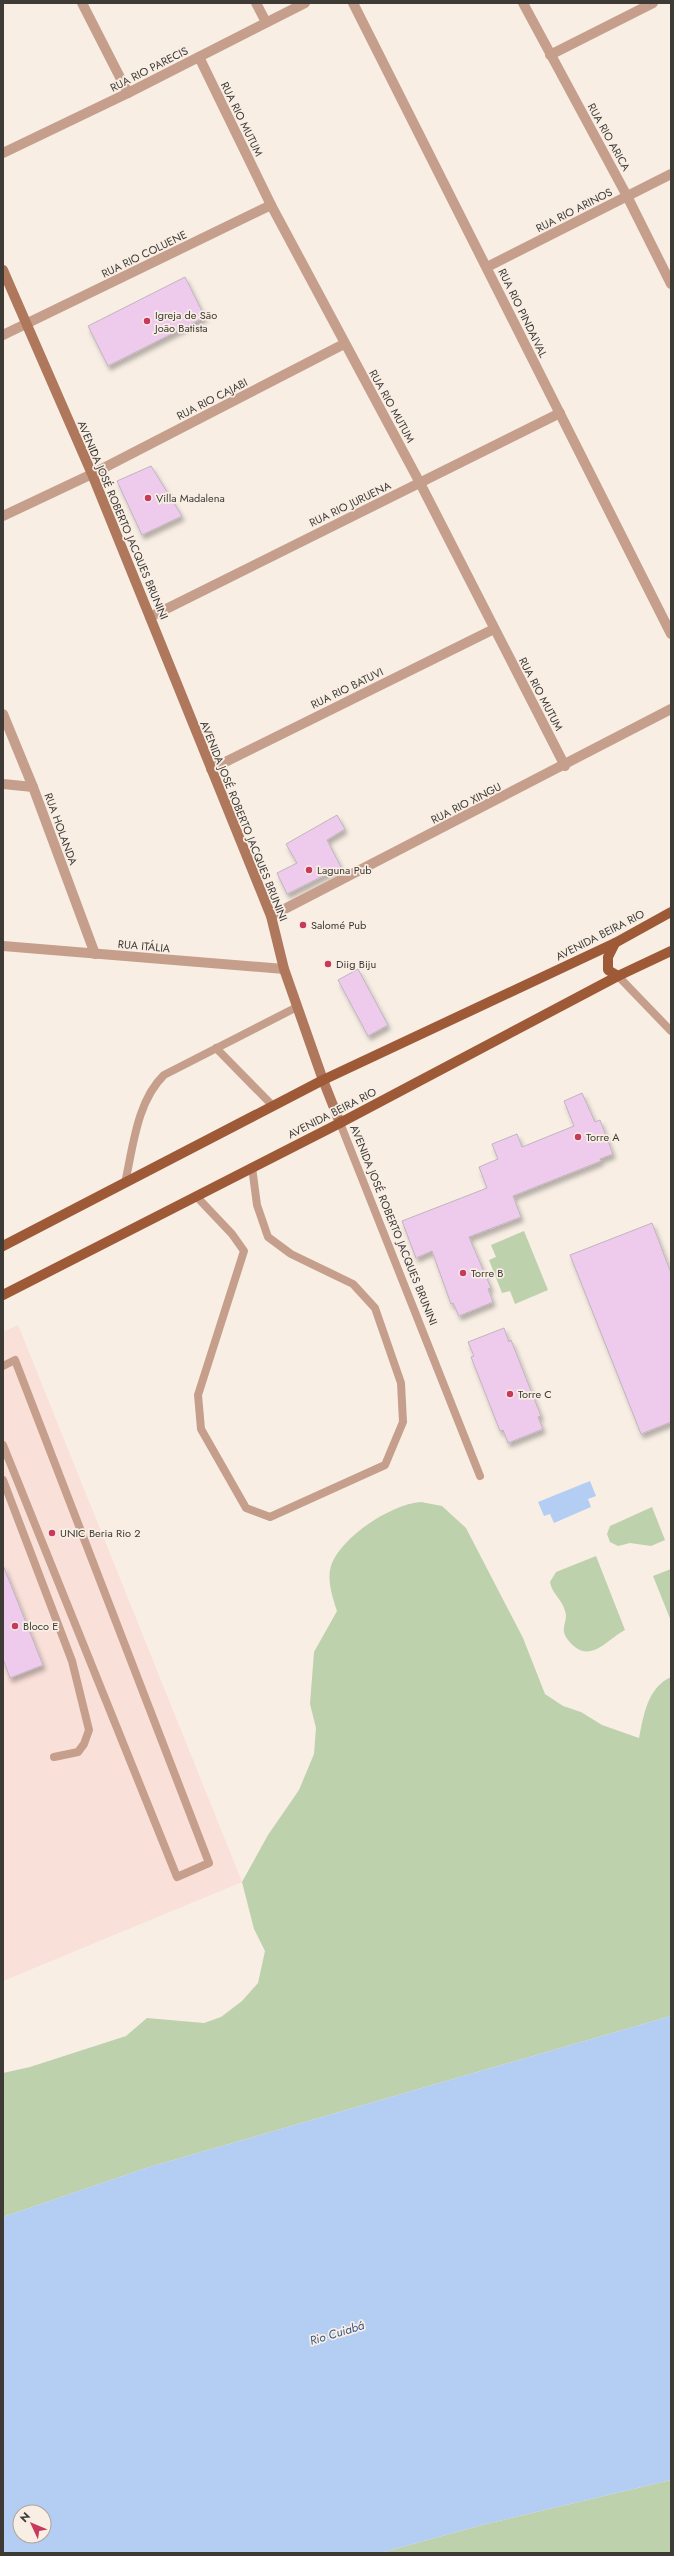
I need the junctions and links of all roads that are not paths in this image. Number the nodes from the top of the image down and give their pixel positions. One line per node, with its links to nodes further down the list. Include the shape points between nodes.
1 (82, 3): 10 (street)
2 (256, 3): 7 (street)
3 (305, 3): 7 (street, RUA RIO PARECIS)
4 (352, 3): 15 (street, RUA RIO PINDAIVAL)
5 (523, 3): 8 (street, RUA RIO ARICA)
6 (653, 3): 8 (street)
7 (266, 22): 9 (street, RUA RIO PARECIS)
8 (550, 54): 13 (street, RUA RIO ARICA)
9 (199, 57): 10 (street, RUA RIO PARECIS); 14 (street, RUA RIO MUTUM)
10 (128, 93): 11 (street, RUA RIO PARECIS)
11 (3, 153)
12 (671, 174): 13 (street, RUA RIO ARINOS)
13 (628, 196): 15 (street, RUA RIO ARINOS); 17 (street, RUA RIO ARICA)
14 (271, 205): 18 (street, RUA RIO COLUENE); 20 (street, RUA RIO MUTUM)
15 (488, 267): 21 (street, RUA RIO PINDAIVAL)
16 (3, 270): 18 (main road, AVENIDA JOSÉ ROBERTO JACQUES BRUNINI)
17 (671, 284)
18 (27, 325): 19 (street, RUA RIO COLUENE); 22 (main road, AVENIDA JOSÉ ROBERTO JACQUES BRUNINI)
19 (3, 335)
20 (344, 344): 22 (street, RUA RIO CAJABI); 23 (street, RUA RIO MUTUM)
21 (560, 413): 23 (street, RUA RIO JURUENA); 27 (street, RUA RIO PINDAIVAL)
22 (92, 474): 24 (street, RUA RIO CAJABI); 25 (main road, AVENIDA JOSÉ ROBERTO JACQUES BRUNINI)
23 (420, 483): 25 (street, RUA RIO JURUENA); 26 (street, RUA RIO MUTUM)
24 (3, 516)
25 (150, 617): 31 (main road, AVENIDA JOSÉ ROBERTO JACQUES BRUNINI)
26 (494, 629): 30 (street, RUA RIO MUTUM); 31 (street, RUA RIO BATUVI)
27 (671, 634)
28 (671, 709): 30 (street, RUA RIO XINGU)
29 (3, 714): 33 (street, RUA HOLANDA)
30 (565, 766): 35 (street, RUA RIO XINGU)
31 (211, 769): 35 (main road, AVENIDA JOSÉ ROBERTO JACQUES BRUNINI)
32 (3, 784): 33 (street)
33 (33, 787): 39 (street, RUA HOLANDA)
34 (671, 912): 36 (main road, AVENIDA BEIRA RIO)
35 (271, 916): 40 (main road, AVENIDA JOSÉ ROBERTO JACQUES BRUNINI)
36 (615, 943): 41 (main road, via 607,962 608,970); 45 (main road, AVENIDA BEIRA RIO)
37 (3, 946): 39 (street, RUA ITÁLIA)
38 (671, 951): 41 (main road, AVENIDA BEIRA RIO)
39 (95, 954): 40 (street, RUA ITÁLIA)
40 (284, 969): 42 (main road, AVENIDA JOSÉ ROBERTO JACQUES BRUNINI)
41 (618, 976): 43 (lane); 47 (main road, AVENIDA BEIRA RIO)
42 (297, 1007): 44 (lane); 45 (main road, AVENIDA JOSÉ ROBERTO JACQUES BRUNINI)
43 (671, 1031)
44 (216, 1048): 46 (lane); 49 (lane, via 164,1075 155,1083 142,1112)
45 (323, 1080): 46 (main road, AVENIDA BEIRA RIO); 47 (main road, AVENIDA JOSÉ ROBERTO JACQUES BRUNINI)
46 (273, 1106): 49 (main road, AVENIDA BEIRA RIO)
47 (340, 1123): 48 (main road, AVENIDA BEIRA RIO); 55 (lane, AVENIDA JOSÉ ROBERTO JACQUES BRUNINI)
48 (252, 1167): 50 (main road, AVENIDA BEIRA RIO); 50 (lane, via 257,1205 268,1237 291,1254 354,1284 375,1308 401,1383 403,1422 386,1465 270,1516 246,1508 201,1429 198,1395 244,1251 232,1234)
49 (125, 1183): 51 (main road, AVENIDA BEIRA RIO)
50 (196, 1196): 52 (main road, AVENIDA BEIRA RIO)
51 (3, 1246)
52 (3, 1295)
53 (3, 1366): 54 (lane, via 15,1360 209,1863 177,1877)
54 (3, 1445)
55 (480, 1476)
56 (3, 1480): 57 (lane)
57 (6, 1496): 58 (lane, via 72,1661 89,1730 78,1752)
58 (54, 1757)

